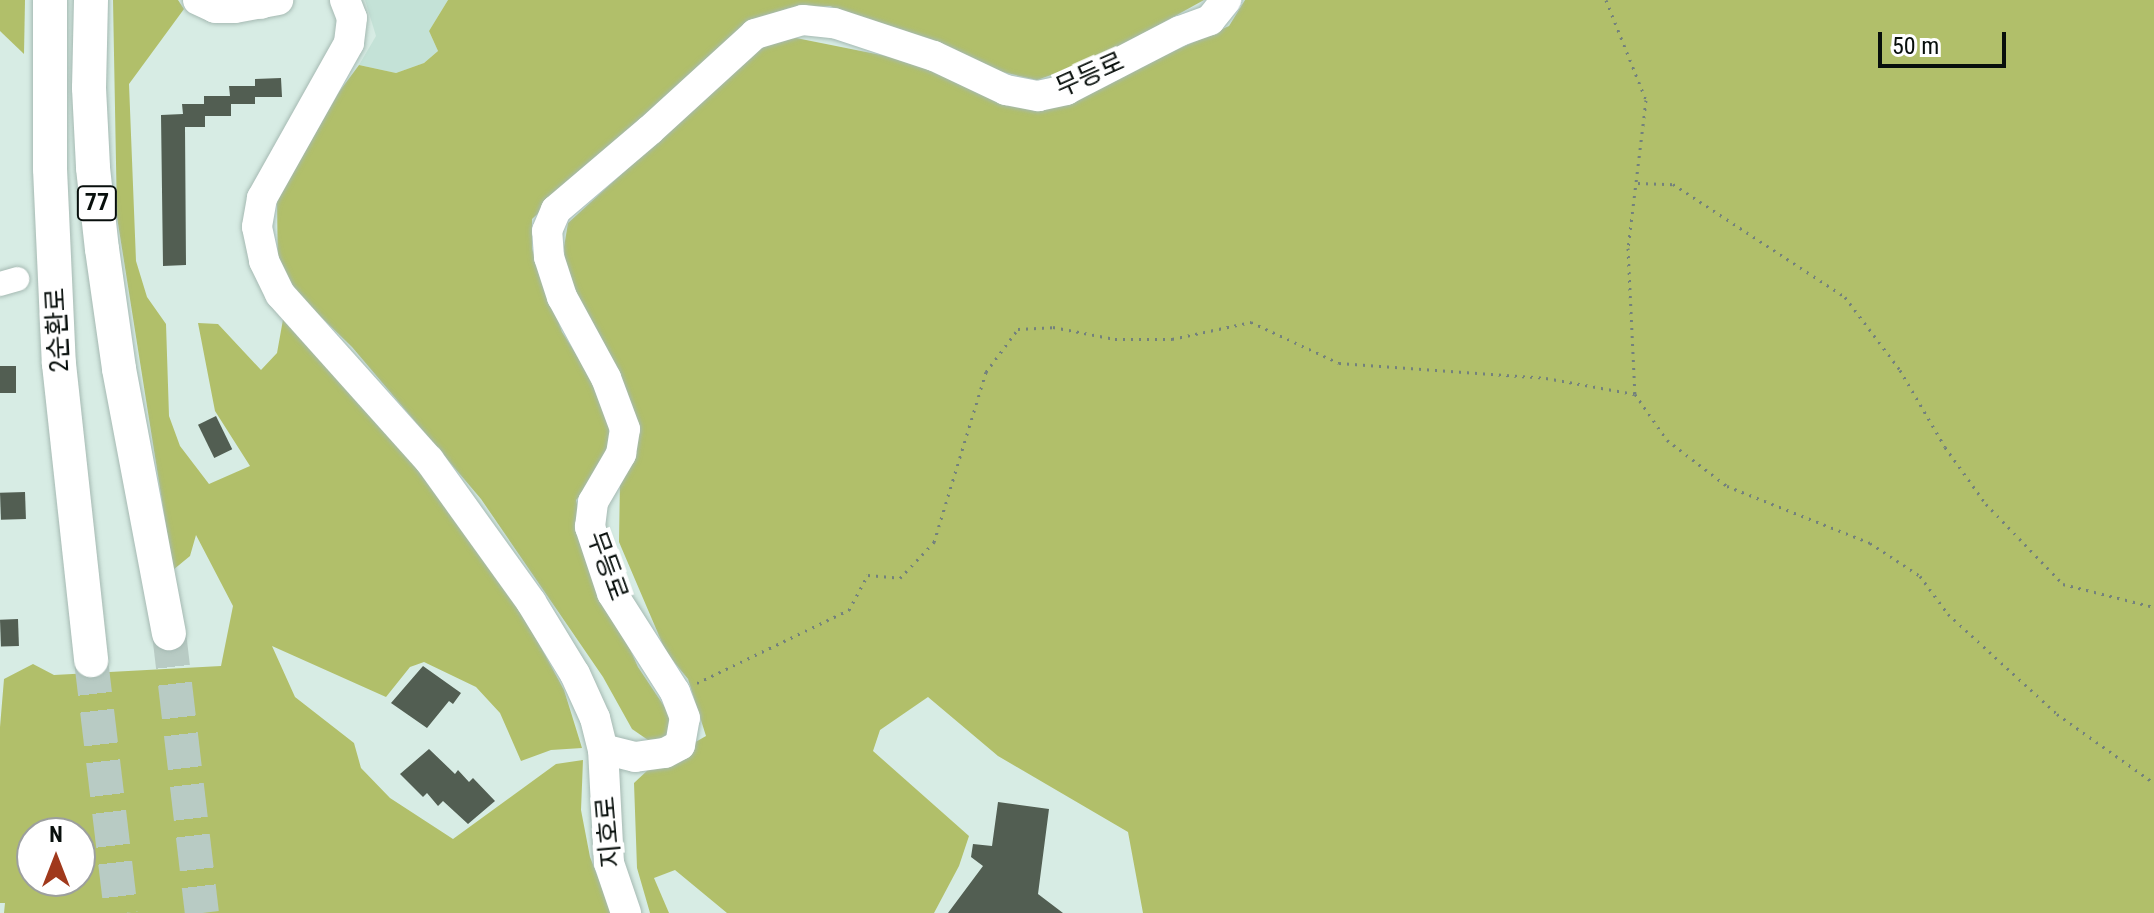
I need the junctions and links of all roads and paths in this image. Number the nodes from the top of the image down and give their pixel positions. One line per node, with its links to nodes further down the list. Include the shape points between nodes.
1 (38, 0): 8 (highway, 2순환로)
2 (91, 0): 12 (highway, 2순환로 / 77, via 93,168 119,369)
3 (198, 0): 7 (main road, via 215,8)
4 (345, 0): 15 (main road, via 352,18 349,43 262,198 257,227 264,261 280,294 429,460 531,602 575,674)
5 (1226, 0): 14 (main road, 무등로, via 1210,20 1066,90 1038,96 1006,90 934,56 834,23 803,20 755,34 556,210 547,231 549,257 562,297 606,378 625,429 621,454 593,502 590,527 612,593)
6 (1606, 0): 9 (path, via 1646,100)
7 (265, 1)
8 (50, 17): 13 (highway, 2순환로 / 77, via 59,364)
9 (1638, 183): 10 (path, via 1628,248); 11 (path, via 1673,184 1845,297 1900,370 1986,504 2063,584)
10 (1635, 394): 14 (path, via 1546,378 1339,363 1251,322 1172,339 1115,339 1053,327 1018,329 986,372 934,542 900,578 868,575 849,610); 16 (path, via 1667,440 1727,486 1870,543 1920,576 1948,614 2057,714)
11 (2154, 607)
12 (169, 633)
13 (91, 660)
14 (675, 692): 15 (main road, 무등로, via 685,718 680,745 635,757)
15 (603, 749): 17 (main road, 지호로, via 609,863)
16 (2154, 783)
17 (626, 913)

